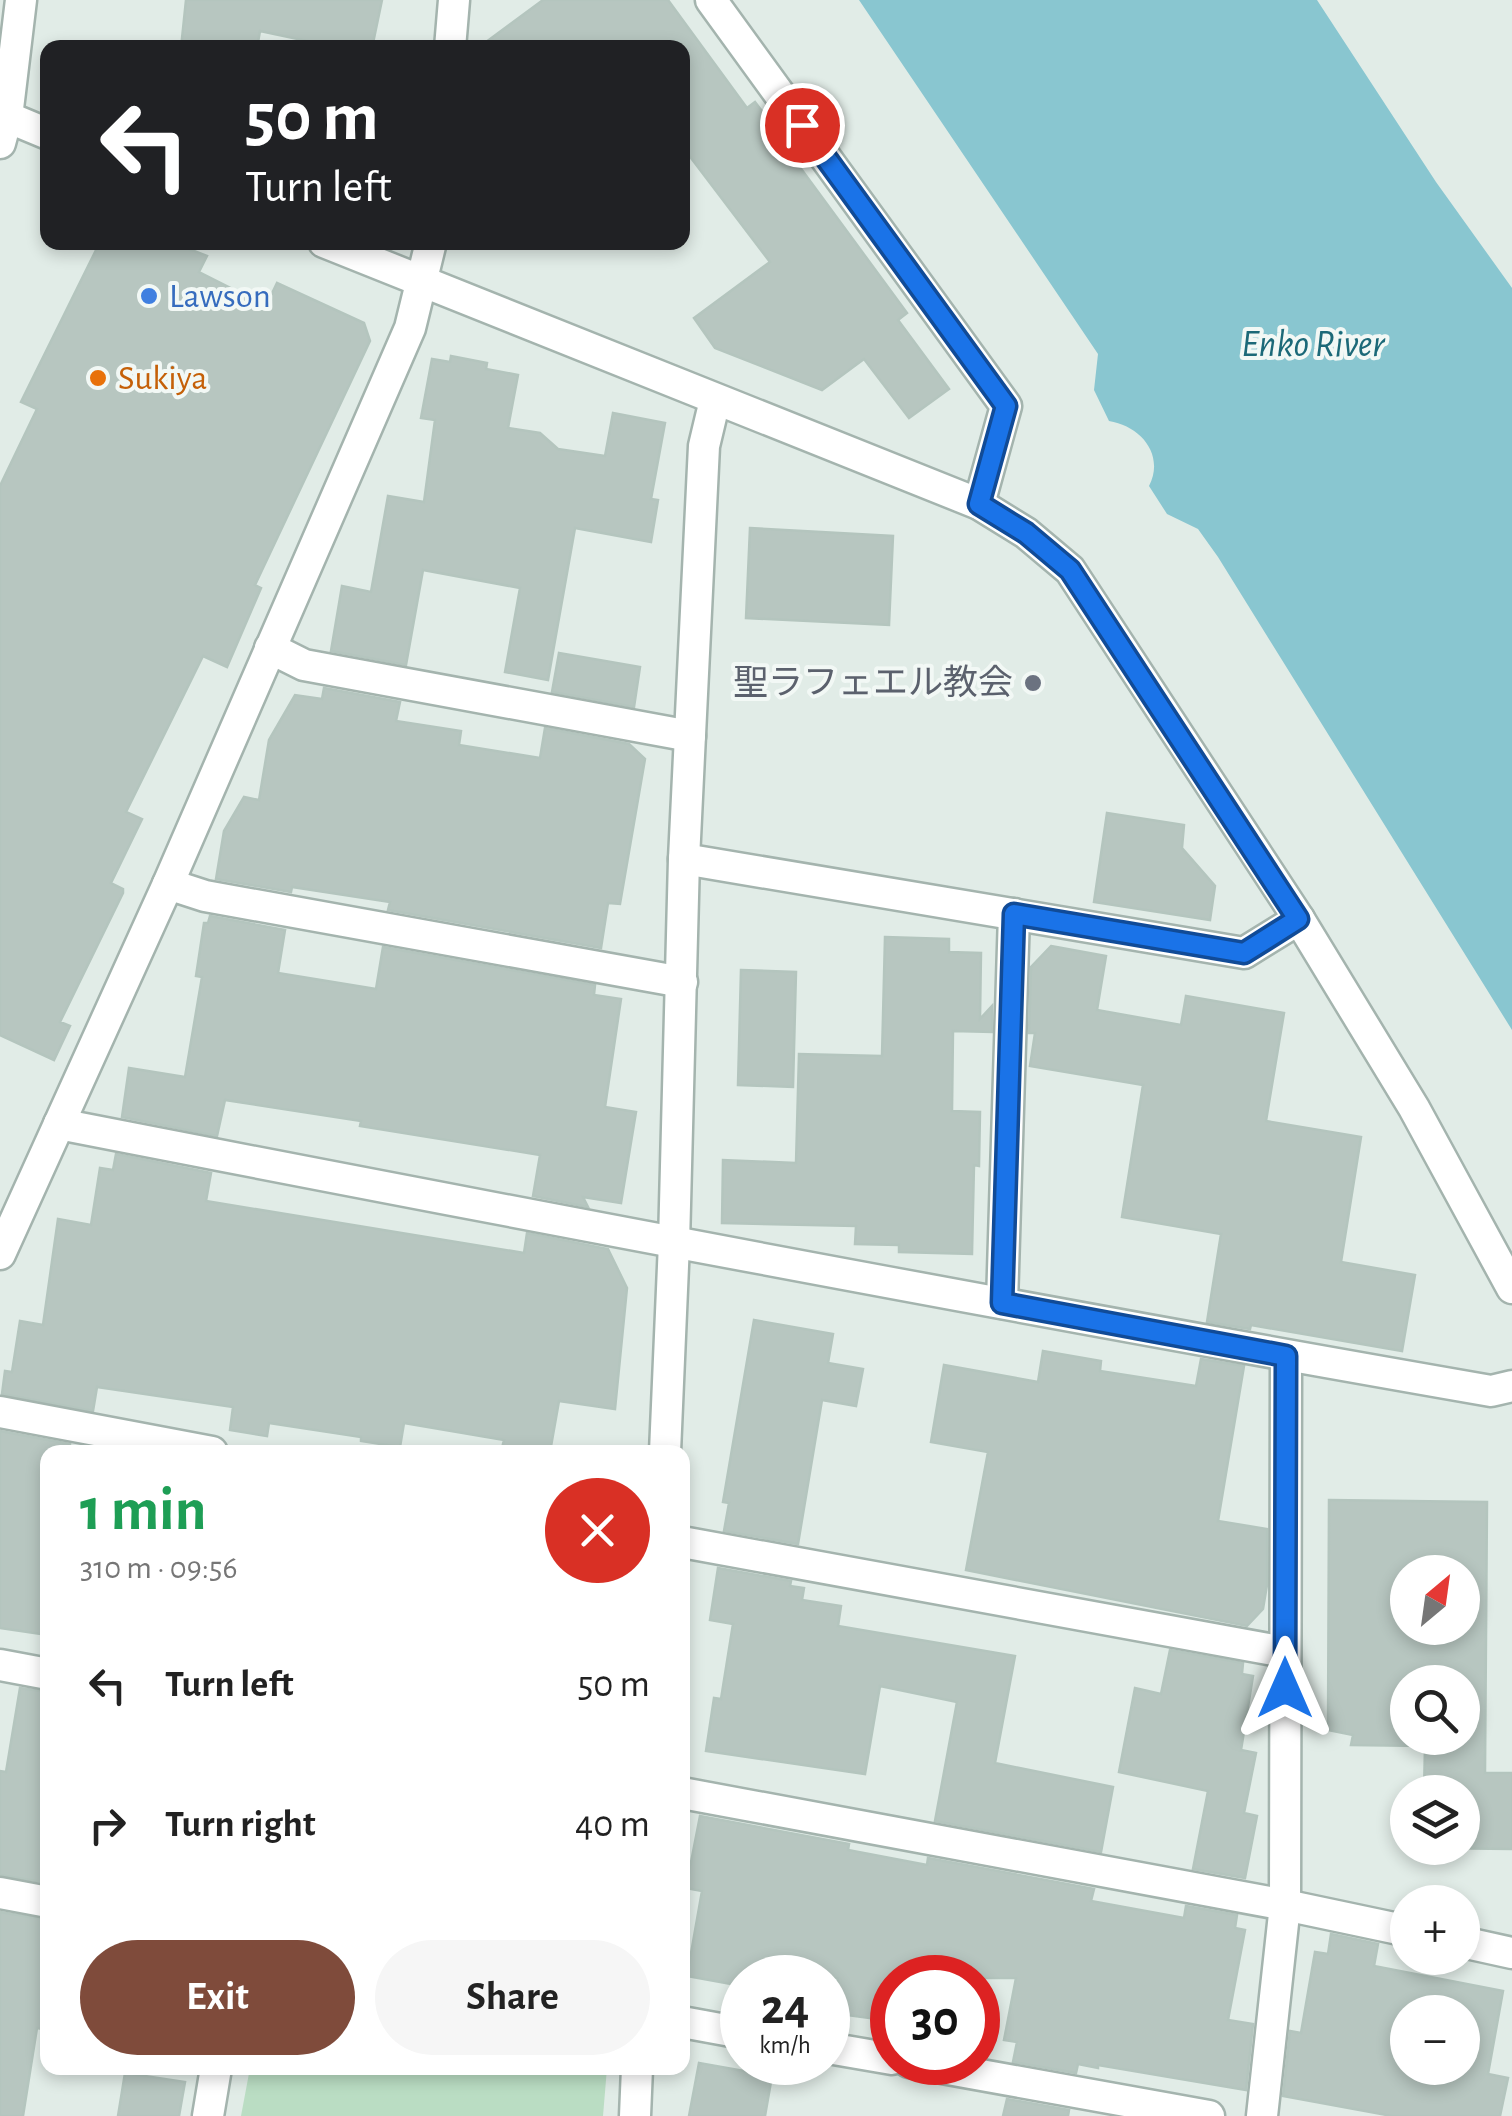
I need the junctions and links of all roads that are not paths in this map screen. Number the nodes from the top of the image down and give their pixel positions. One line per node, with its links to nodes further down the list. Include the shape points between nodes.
1 (21, 0): 5 (street)
2 (454, 0): 4 (street)
3 (712, 0): 11 (street, via 1006,406)
4 (451, 40)
5 (2, 125): 6 (street)
6 (40, 132)
7 (344, 250): 9 (street)
8 (429, 250): 9 (street)
9 (423, 281): 10 (street); 12 (street, via 410,328)
10 (715, 400): 11 (street); 13 (street, via 704,446)
11 (979, 504): 17 (street, via 1070,570)
12 (270, 648): 13 (street, via 304,665); 15 (street)
13 (690, 736): 14 (street)
14 (684, 859): 16 (street); 18 (street)
15 (168, 884): 18 (street, via 204,896); 19 (street)
16 (1014, 914): 17 (street, via 1244,953); 23 (street)
17 (1298, 919): 22 (street, via 1414,1108)
18 (682, 982): 20 (street)
19 (59, 1124): 20 (street); 21 (street)
20 (674, 1244): 23 (street); 28 (street)
21 (0, 1254)
22 (1512, 1288)
23 (1002, 1303): 24 (street)
24 (1286, 1356): 25 (street, via 1491,1391); 30 (street)
25 (1512, 1386)
26 (0, 1412): 27 (street)
27 (175, 1445)
28 (664, 1445)
29 (690, 1543): 30 (street)
30 (1285, 1652): 36 (street)
31 (0, 1665): 32 (street)
32 (40, 1672)
33 (690, 1794): 36 (street)
34 (0, 1893): 35 (street)
35 (40, 1900)
36 (1285, 1905): 37 (street); 48 (street)
37 (1390, 1927)
38 (1480, 1946): 39 (street)
39 (1512, 1953)
40 (690, 2023): 41 (street)
41 (720, 2029)
42 (215, 2075): 45 (street)
43 (637, 2075): 46 (street)
44 (1000, 2078): 47 (street)
45 (208, 2116)
46 (635, 2116)
47 (1209, 2116)
48 (1262, 2116)

